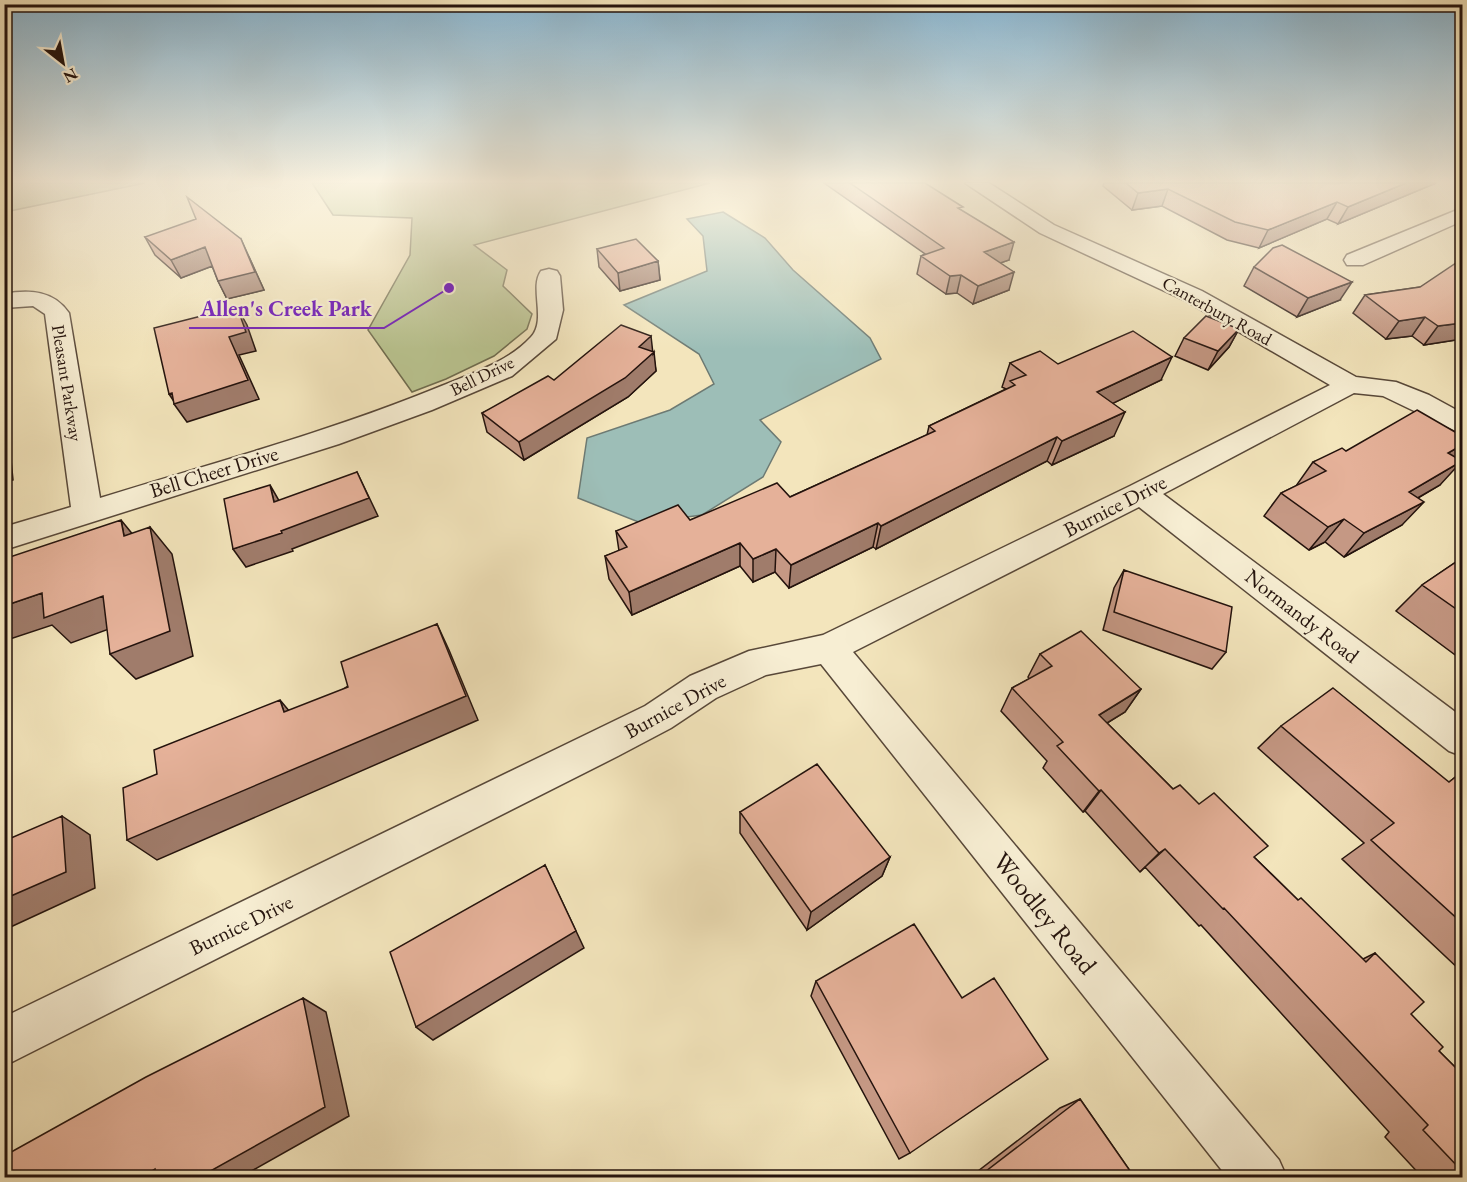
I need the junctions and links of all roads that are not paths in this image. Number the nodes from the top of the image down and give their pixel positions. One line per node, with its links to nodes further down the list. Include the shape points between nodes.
1 (1067, 238): 6 (street, Canterbury Road, via 1194,296)
2 (1406, 238): 3 (street)
3 (1355, 260)
4 (549, 276): 7 (street, Bell Drive, via 551,310 544,339 503,370)
5 (4, 301): 10 (street, Pleasant Parkway, via 35,298 52,304 57,313)
6 (1350, 385): 8 (street, Canterbury Road, via 1386,388); 9 (street, Burnice Drive)
7 (422, 404): 10 (street, Bell Cheer Drive)
8 (1462, 425)
9 (1142, 493): 12 (street, Burnice Drive); 13 (street, Normandy Road)
10 (87, 512): 11 (street, Bell Cheer Drive)
11 (4, 539)
12 (829, 648): 14 (street, Burnice Drive, via 761,661 703,687 647,723); 15 (street, Woodley Road)
13 (1462, 739)
14 (4, 1042)
15 (1261, 1178)

